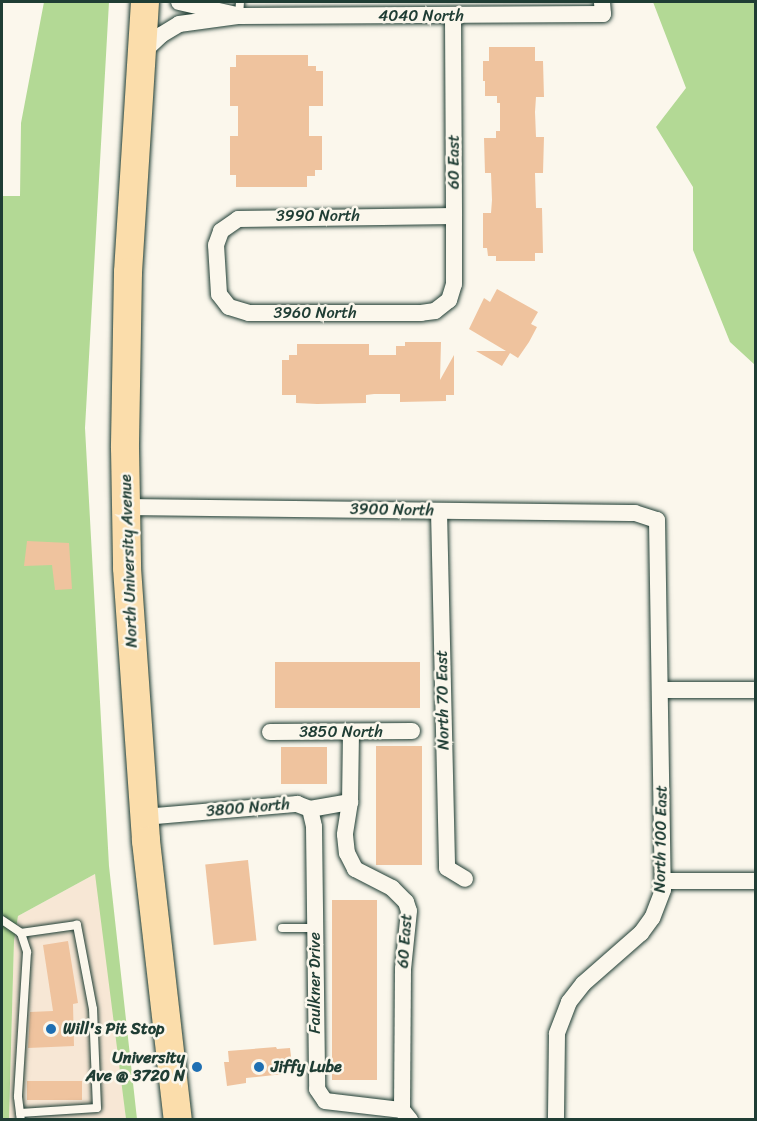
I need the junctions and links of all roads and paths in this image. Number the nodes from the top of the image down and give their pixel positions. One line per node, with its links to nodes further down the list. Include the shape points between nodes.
1 (145, 2): 6 (highway, North University Avenue)
2 (179, 2): 4 (street, 4040 North)
3 (603, 8): 5 (street, 4040 North)
4 (240, 9): 5 (street, 4040 North); 6 (street, 4040 North, via 179,24)
5 (453, 16): 7 (street, 60 East)
6 (142, 54): 10 (highway, North University Avenue, via 128,272)
7 (454, 216): 8 (street, 3990 North, via 245,217 221,231); 9 (street, 60 East, via 454,284)
8 (216, 266): 9 (street, 3960 North, via 223,302 242,313 421,313)
9 (445, 304)
10 (126, 507): 11 (street, 3900 North); 20 (highway, North University Avenue)
11 (439, 511): 12 (street, 3900 North, via 635,513); 21 (street, North 70 East, via 447,868)
12 (657, 520): 13 (street, North 100 East)
13 (661, 690): 14 (street); 22 (street, North 100 East)
14 (756, 690)
15 (412, 731): 17 (street, 3850 North)
16 (270, 732): 17 (street, 3850 North)
17 (351, 732): 18 (street, 60 East)
18 (350, 802): 19 (street, 3800 North); 28 (street, 60 East, via 345,844 350,863 362,874 392,888 409,911 403,969)
19 (310, 809): 20 (street, 3800 North, via 297,804); 26 (street, Faulkner Drive, via 314,827)
20 (144, 817): 30 (highway, North University Avenue)
21 (465, 879)
22 (664, 881): 23 (street); 31 (street, North 100 East, via 652,918 583,984 561,1019 555,1052)
23 (756, 881)
24 (2, 920): 27 (lane)
25 (282, 928): 26 (lane)
26 (315, 928): 28 (street, Faulkner Drive, via 316,1089 325,1101 334,1104)
27 (21, 933): 29 (lane, via 27,952 18,1097); 29 (lane, via 77,925 93,1009 97,1108)
28 (406, 1115)
29 (21, 1116)
30 (178, 1119)
31 (556, 1119)

